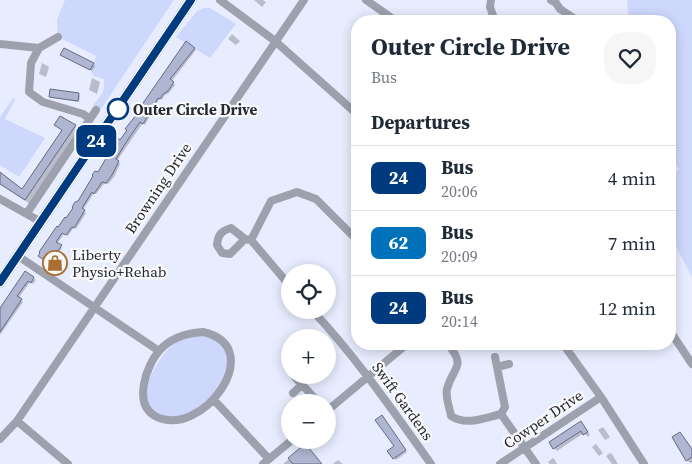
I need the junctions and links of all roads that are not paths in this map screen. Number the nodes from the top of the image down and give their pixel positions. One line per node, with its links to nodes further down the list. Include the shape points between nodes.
1 (191, 0): 21 (main road)
2 (220, 0): 11 (street)
3 (304, 0): 11 (street, Browning Drive)
4 (366, 0): 7 (street)
5 (491, 0): 8 (street)
6 (551, 0): 9 (street)
7 (387, 15)
8 (493, 15)
9 (569, 15)
10 (58, 37): 13 (street)
11 (275, 41): 16 (street); 26 (street, Browning Drive)
12 (0, 44): 13 (street)
13 (39, 48): 14 (street, via 31,63)
14 (29, 92): 15 (street); 18 (street, via 43,102)
15 (20, 96)
16 (351, 109)
17 (96, 110): 18 (street)
18 (90, 119): 20 (street)
19 (0, 199): 20 (street)
20 (27, 212): 21 (street)
21 (41, 222): 23 (main road)
22 (351, 234): 24 (street, via 316,199 296,192 271,201 248,240)
23 (18, 256): 25 (main road); 26 (street)
24 (281, 276)
25 (0, 282)
26 (93, 307): 32 (street); 45 (street, Browning Drive)
27 (320, 319): 37 (street, Swift Gardens)
28 (676, 340): 35 (street)
29 (400, 350): 37 (street)
30 (453, 350): 44 (street, via 459,364 446,391 452,416 464,422)
31 (567, 350): 41 (street)
32 (159, 351): 42 (street, via 176,338 190,333 204,332 221,338 230,350 231,359 227,379); 42 (street, via 150,365 143,396 153,415 163,420 180,419 196,414)
33 (494, 357): 36 (street)
34 (509, 364): 36 (street)
35 (692, 364)
36 (497, 367): 44 (street, via 505,406)
37 (369, 376): 43 (street); 51 (street, Swift Gardens)
38 (302, 385): 39 (street); 40 (street)
39 (293, 393)
40 (310, 394)
41 (601, 397): 47 (street, Cowper Drive); 54 (street)
42 (214, 400): 49 (street)
43 (336, 403)
44 (501, 414): 47 (street)
45 (17, 420): 46 (street, Browning Drive); 50 (street)
46 (0, 439)
47 (524, 448): 52 (street, Cowper Drive); 53 (street)
48 (281, 449): 49 (street)
49 (266, 461)
50 (68, 464)
51 (431, 464)
52 (500, 464)
53 (536, 464)
54 (644, 464)

